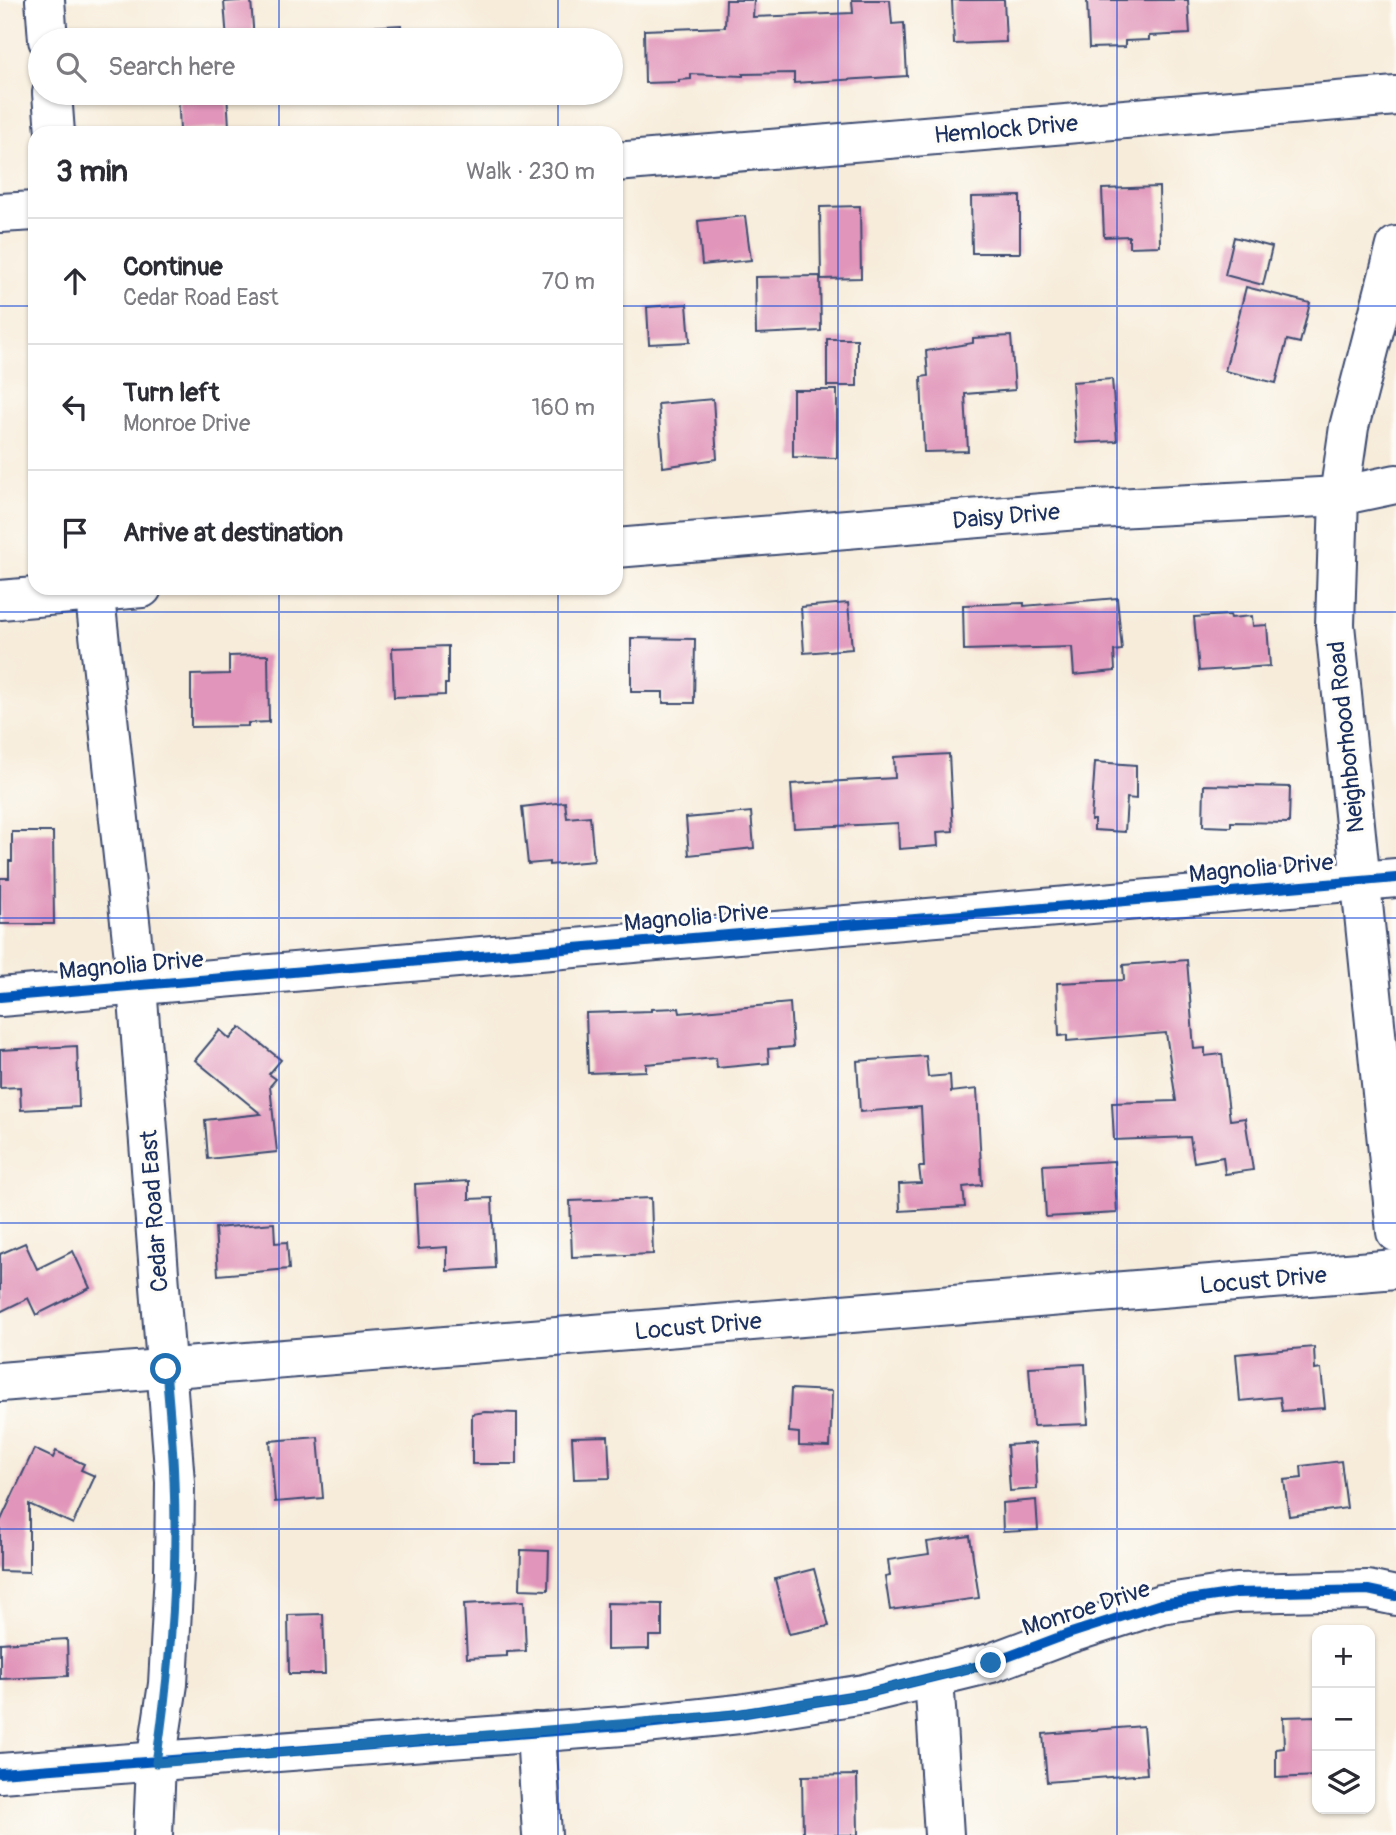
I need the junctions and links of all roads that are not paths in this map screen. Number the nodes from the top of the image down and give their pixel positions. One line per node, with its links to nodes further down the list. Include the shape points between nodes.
1 (45, 0): 2 (street)
2 (47, 28)
3 (1396, 96): 6 (street, Hemlock Drive)
4 (53, 105): 5 (street)
5 (54, 126)
6 (623, 161)
7 (28, 211): 8 (street)
8 (0, 213)
9 (1396, 246): 11 (street, Neighborhood Road, via 1349,427)
10 (1396, 484): 11 (street, Daisy Drive)
11 (1339, 496): 12 (street, Daisy Drive, via 1079,510); 16 (street, Neighborhood Road, via 1335,625)
12 (623, 547)
13 (48, 595): 15 (street)
14 (96, 595): 17 (street, Cedar Road East)
15 (0, 600)
16 (1378, 880): 17 (street, Magnolia Drive); 19 (street, Neighborhood Road)
17 (137, 986): 18 (street, Magnolia Drive); 21 (street, Cedar Road East)
18 (0, 997)
19 (1396, 1232)
20 (1396, 1269): 21 (street, Locust Drive)
21 (166, 1369): 22 (street, Locust Drive); 26 (street, Cedar Road East, via 174,1482 174,1572 168,1684)
22 (0, 1382)
23 (1396, 1596): 24 (street, Monroe Drive, via 1368,1590 1236,1593 1161,1604 991,1663)
24 (934, 1676): 25 (street, Monroe Drive, via 864,1694 738,1714); 30 (street)
25 (536, 1732): 26 (street, Monroe Drive); 29 (street)
26 (156, 1763): 27 (street, Monroe Drive); 28 (street, Cedar Road East)
27 (0, 1773)
28 (153, 1835)
29 (542, 1835)
30 (944, 1835)

